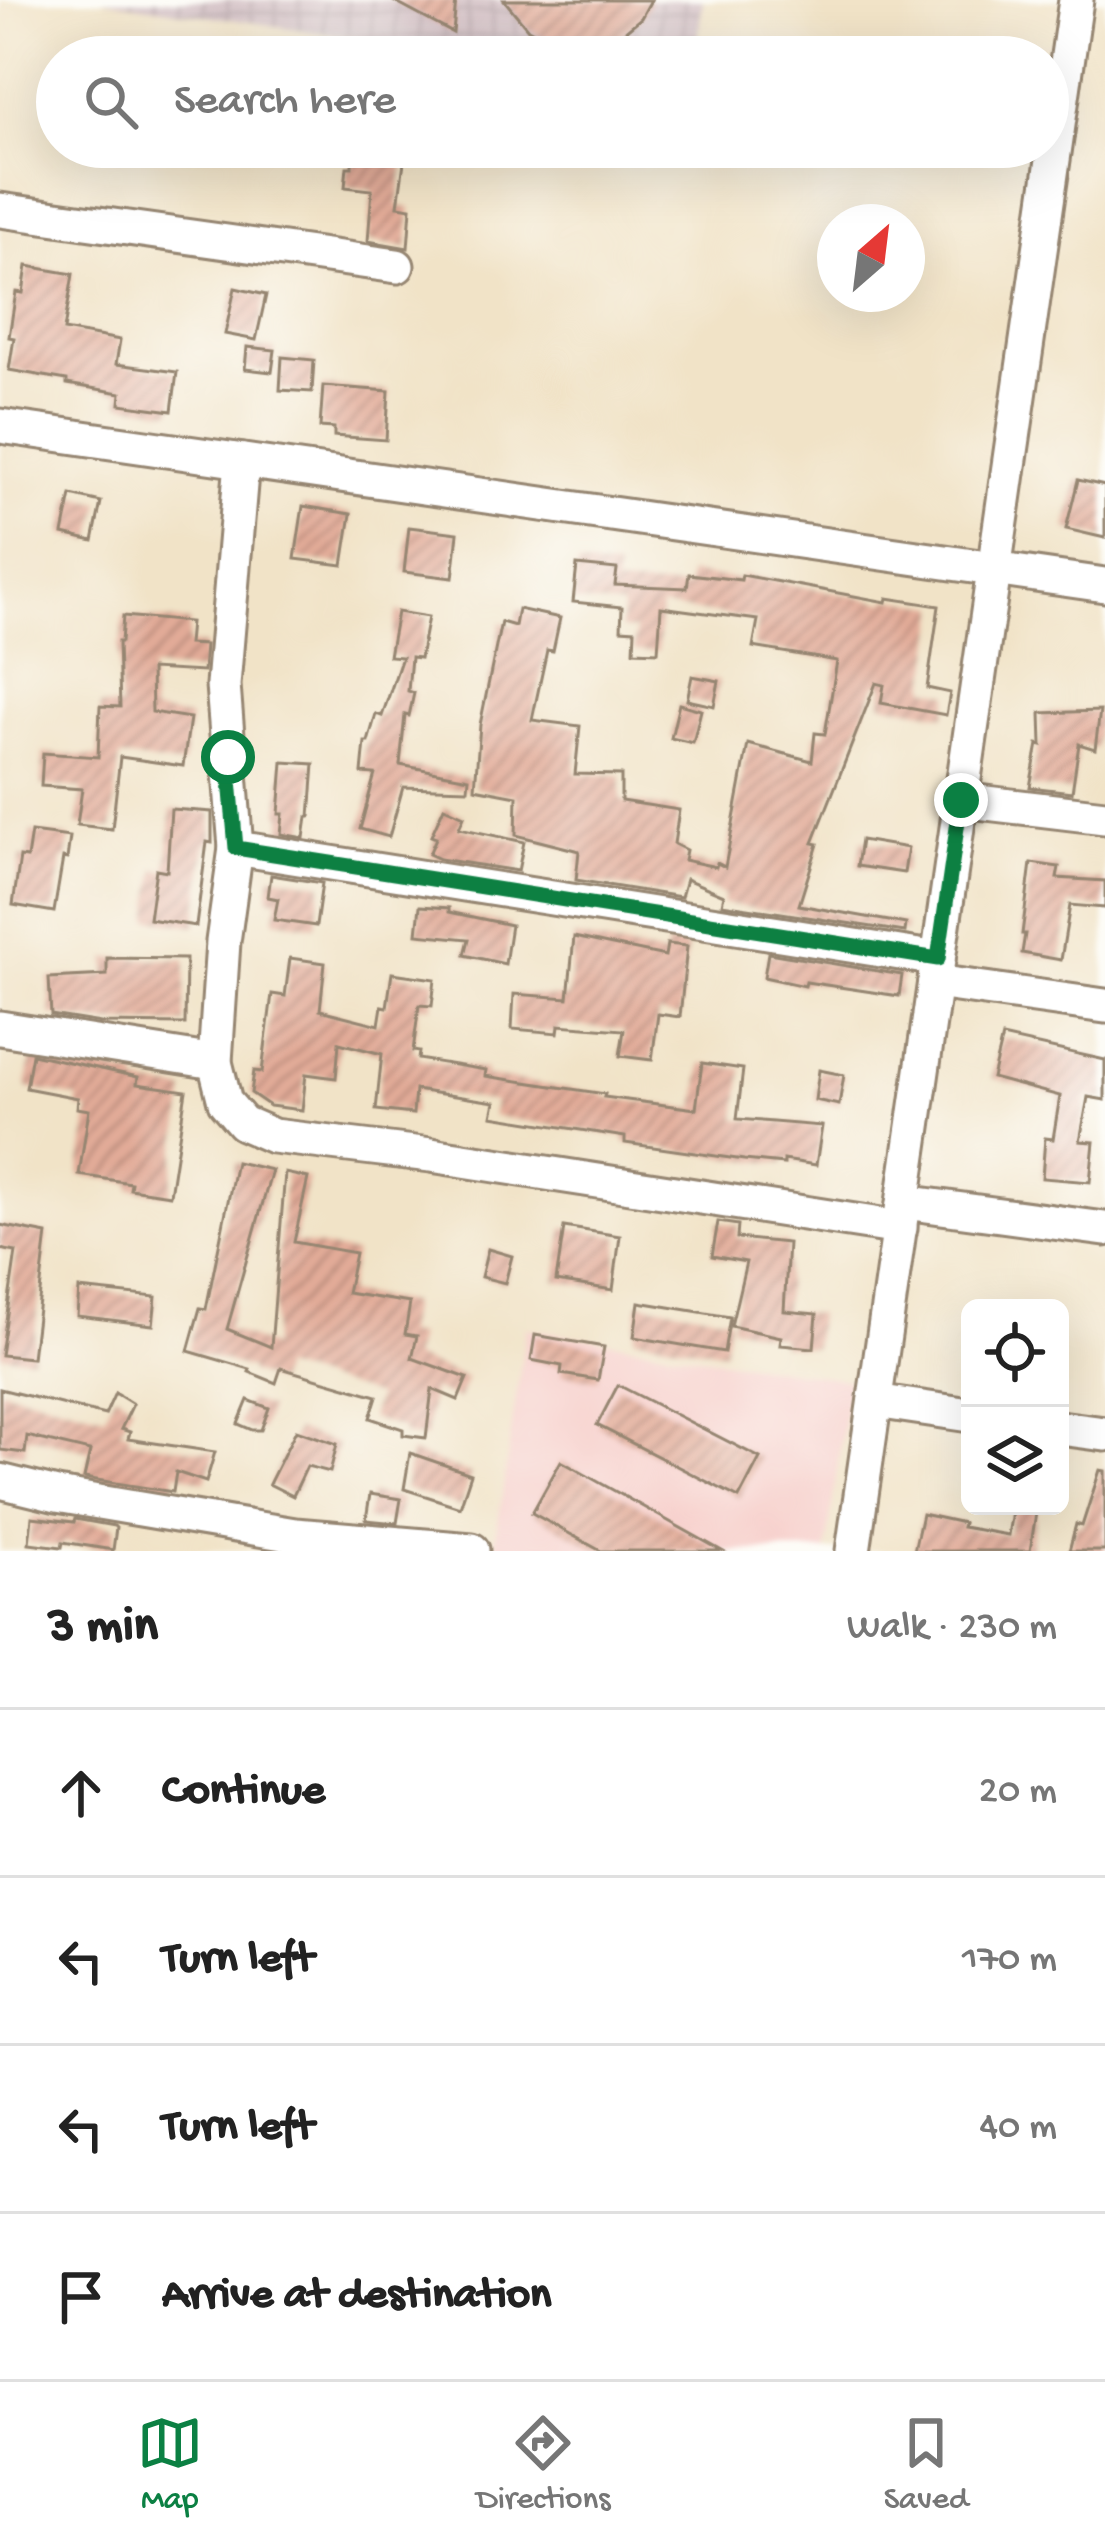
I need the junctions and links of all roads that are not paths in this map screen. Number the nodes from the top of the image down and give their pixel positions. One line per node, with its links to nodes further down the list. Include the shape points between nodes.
1 (1076, 0): 2 (street)
2 (1069, 49)
3 (1052, 168): 8 (street)
4 (0, 210): 5 (street)
5 (397, 266)
6 (0, 426): 7 (street)
7 (242, 461): 8 (street); 12 (street, via 224,686)
8 (994, 569): 9 (street); 10 (street)
9 (1105, 586)
10 (961, 800): 11 (street); 13 (street)
11 (1105, 817)
12 (236, 848): 13 (street); 16 (street)
13 (936, 971): 14 (street); 17 (street)
14 (1105, 1006)
15 (0, 1028): 16 (street)
16 (215, 1062): 17 (street, via 225,1102 242,1123 273,1136)
17 (902, 1215): 18 (street); 19 (street)
18 (1105, 1228)
19 (875, 1402): 20 (street); 25 (street)
20 (961, 1414)
21 (1069, 1429): 22 (street)
22 (1105, 1434)
23 (0, 1481): 24 (street, via 295,1534)
24 (472, 1550)
25 (853, 1551)

